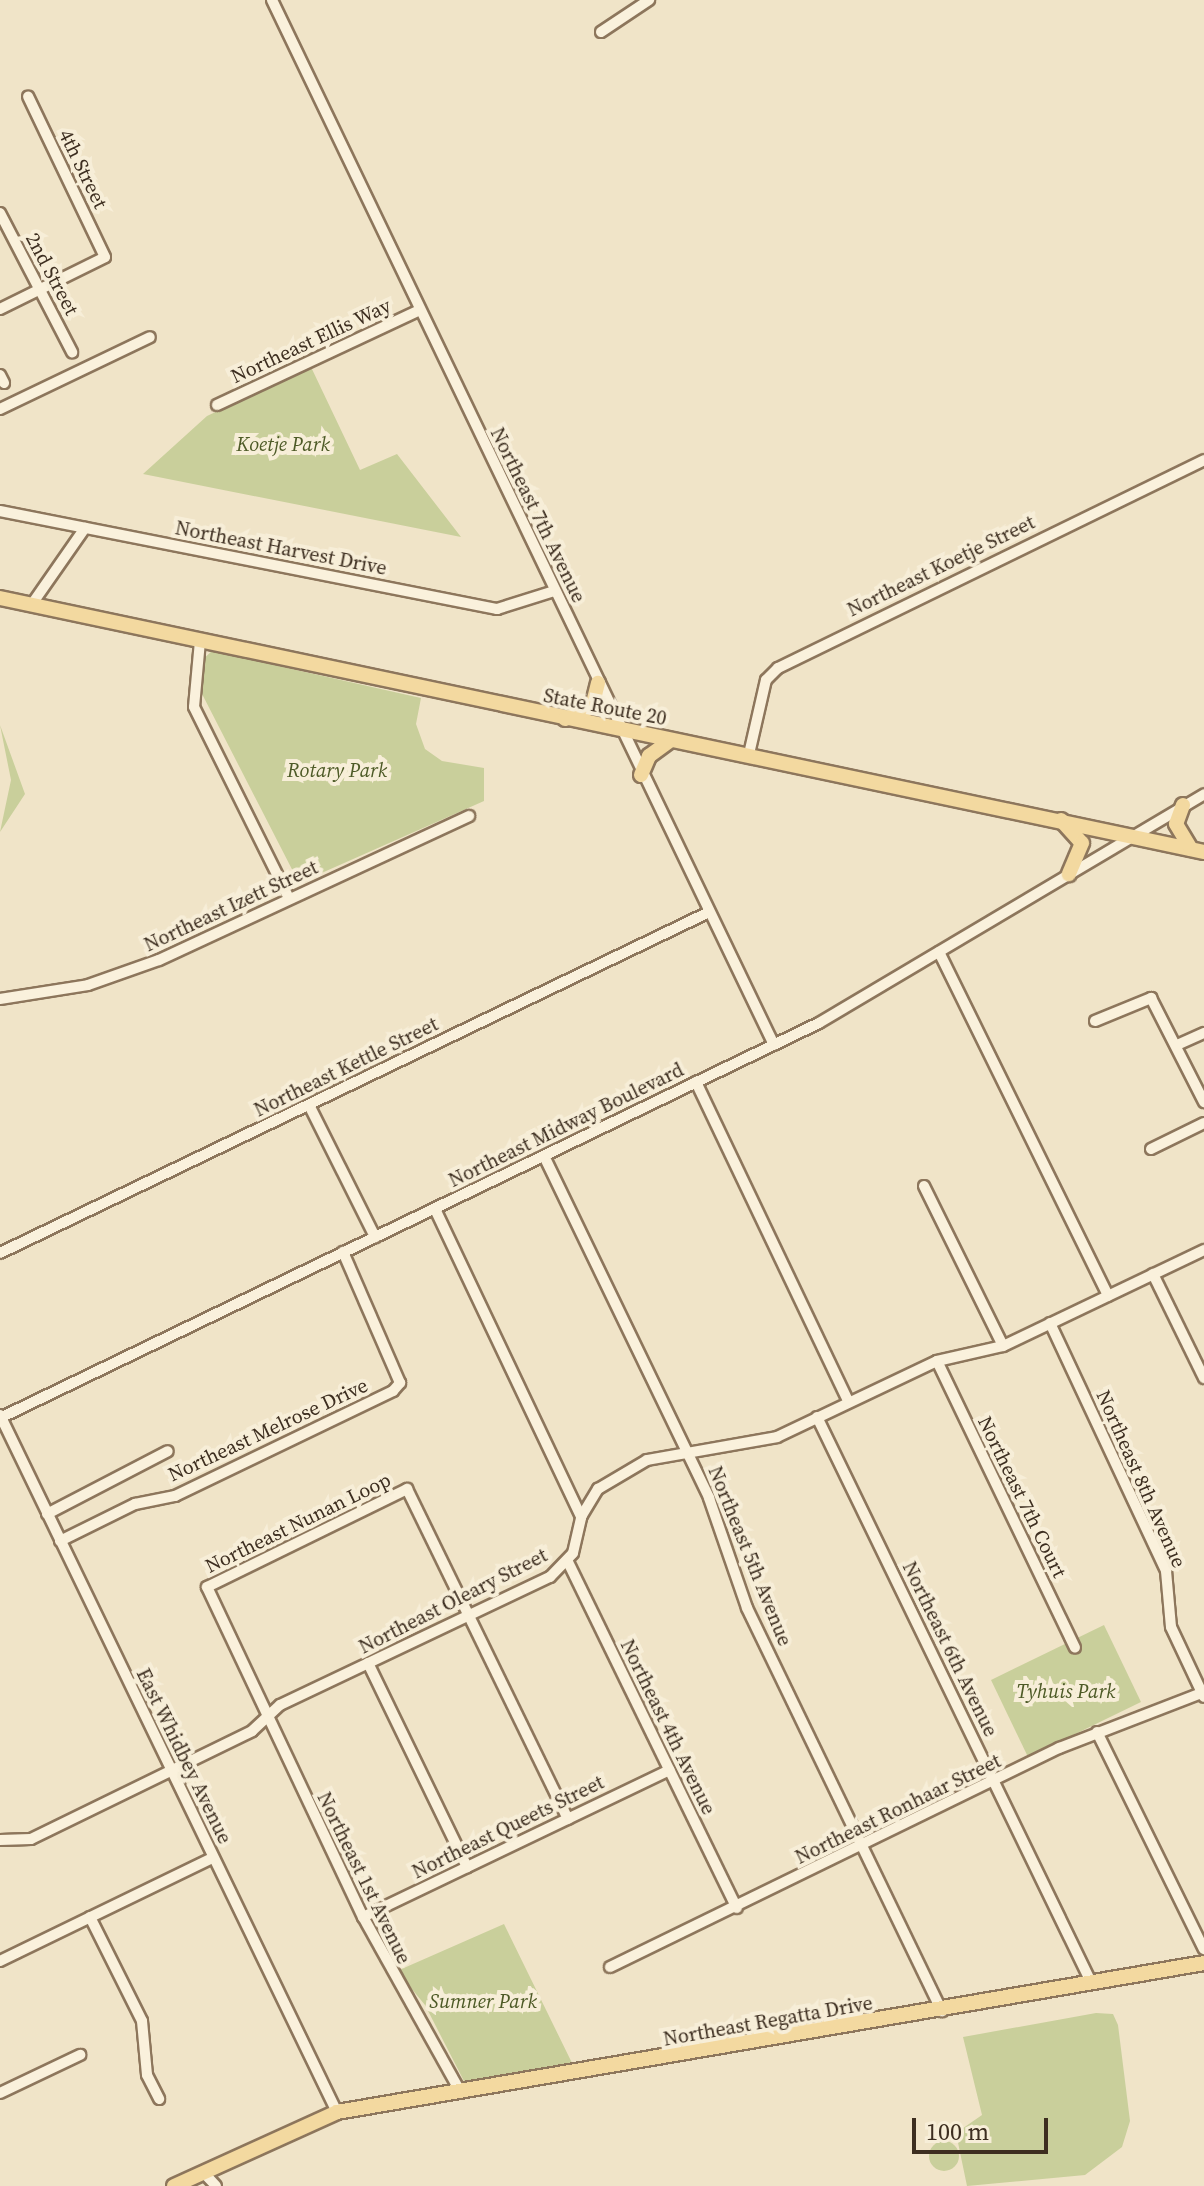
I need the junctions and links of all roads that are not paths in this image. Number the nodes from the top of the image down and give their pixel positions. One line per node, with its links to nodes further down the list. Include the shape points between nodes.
1 (272, 0): 8 (street, Northeast 7th Avenue)
2 (649, 0): 3 (street)
3 (601, 32)
4 (28, 96): 6 (street, 4th Street, via 105,257)
5 (0, 213): 6 (street, 2nd Street)
6 (39, 290): 7 (street); 10 (street, 2nd Street)
7 (0, 309)
8 (420, 310): 11 (street, Northeast Ellis Way); 16 (street, Northeast 7th Avenue)
9 (150, 337): 12 (street)
10 (72, 352)
11 (217, 405)
12 (0, 409)
13 (1204, 460): 24 (street, Northeast Koetje Street, via 778,668 766,680)
14 (0, 511): 15 (street, Northeast Harvest Drive)
15 (85, 528): 16 (street, Northeast Harvest Drive, via 497,609); 18 (street)
16 (554, 591): 20 (street, Northeast 7th Avenue)
17 (0, 598): 18 (main road, State Route 20)
18 (32, 604): 19 (main road, State Route 20)
19 (200, 641): 21 (main road, State Route 20); 33 (street, via 194,707)
20 (598, 683): 21 (main road, via 592,707); 22 (street, Northeast 7th Avenue)
21 (562, 719): 22 (main road, State Route 20)
22 (621, 732): 23 (main road, State Route 20); 25 (street, Northeast 7th Avenue)
23 (671, 740): 24 (main road, State Route 20); 25 (main road, via 649,756)
24 (749, 754): 29 (main road, State Route 20)
25 (641, 775): 34 (street, Northeast 7th Avenue)
26 (1204, 794): 27 (street, Northeast Midway Boulevard)
27 (1183, 805): 30 (street, Northeast Midway Boulevard); 31 (main road, via 1176,824)
28 (469, 816): 33 (street, Northeast Izett Street)
29 (1061, 820): 30 (main road, State Route 20); 32 (main road, via 1082,843)
30 (1131, 835): 31 (main road, State Route 20); 32 (street, Northeast Midway Boulevard)
31 (1197, 850)
32 (1069, 874): 35 (street, Northeast Midway Boulevard)
33 (289, 898): 36 (street, Northeast Izett Street, via 129,972)
34 (707, 913): 39 (street, Northeast 7th Avenue); 43 (street, Northeast Kettle Street)
35 (939, 952): 39 (street, Northeast Midway Boulevard); 54 (street)
36 (0, 999)
37 (1095, 1021): 40 (street, via 1151,998)
38 (1204, 1033): 40 (street)
39 (774, 1045): 41 (street, Northeast Midway Boulevard)
40 (1177, 1045): 42 (street)
41 (696, 1082): 46 (street, Northeast Midway Boulevard); 59 (street)
42 (1204, 1102)
43 (309, 1105): 49 (street); 52 (street, Northeast Kettle Street)
44 (1204, 1123): 45 (street)
45 (1151, 1149)
46 (544, 1156): 48 (street, Northeast Midway Boulevard); 63 (street, Northeast 5th Avenue)
47 (924, 1186): 56 (street)
48 (435, 1209): 49 (street, Northeast Midway Boulevard); 65 (street)
49 (375, 1237): 51 (street, Northeast Midway Boulevard)
50 (1204, 1250): 53 (street, Northeast Oleary Street)
51 (343, 1252): 60 (street, Northeast Midway Boulevard); 66 (street, Northeast Melrose Drive, via 400,1383 393,1391 175,1496 135,1504)
52 (0, 1253)
53 (1153, 1274): 54 (street, Northeast Oleary Street); 58 (street)
54 (1108, 1296): 55 (street, Northeast Oleary Street)
55 (1050, 1323): 56 (street, Northeast Oleary Street); 71 (street, Northeast 8th Avenue, via 1166,1571 1171,1627)
56 (1003, 1346): 57 (street, Northeast Oleary Street)
57 (937, 1361): 59 (street, Northeast Oleary Street); 69 (street, Northeast 7th Court)
58 (1204, 1378)
59 (848, 1401): 61 (street, Northeast Oleary Street)
60 (0, 1417): 64 (street, East Whidbey Avenue)
61 (817, 1417): 63 (street, Northeast Oleary Street, via 757,1445); 76 (street, Northeast 6th Avenue)
62 (168, 1451): 64 (street)
63 (689, 1452): 65 (street, Northeast Oleary Street, via 659,1455 616,1476); 79 (street, Northeast 5th Avenue, via 747,1608)
64 (47, 1514): 66 (street, East Whidbey Avenue)
65 (581, 1517): 67 (street, Northeast Oleary Street)
66 (60, 1541): 75 (street, East Whidbey Avenue)
67 (568, 1562): 68 (street, Northeast Oleary Street); 74 (street, Northeast 4th Avenue)
68 (470, 1615): 70 (street, Northeast Oleary Street); 72 (street, Northeast Nunan Loop, via 407,1489 207,1587); 77 (street)
69 (1075, 1648)
70 (368, 1663): 72 (street, Northeast Oleary Street); 81 (street)
71 (1203, 1694): 73 (street, Northeast Ronhaar Street)
72 (266, 1718): 75 (street, Northeast Oleary Street); 84 (street, Northeast 1st Avenue)
73 (1097, 1732): 76 (street, Northeast Ronhaar Street); 85 (street)
74 (670, 1770): 77 (street, Northeast Queets Street); 82 (street, Northeast 4th Avenue)
75 (172, 1771): 78 (street, Northeast Oleary Street, via 31,1839); 80 (street, East Whidbey Avenue)
76 (994, 1784): 79 (street, Northeast Ronhaar Street); 89 (street, Northeast 6th Avenue)
77 (568, 1819): 81 (street, Northeast Queets Street)
78 (0, 1840)
79 (862, 1847): 82 (street, Northeast Ronhaar Street); 90 (street, Northeast 5th Avenue)
80 (212, 1858): 83 (street); 95 (street, East Whidbey Avenue)
81 (467, 1867): 84 (street, Northeast Queets Street)
82 (737, 1908): 88 (street, Northeast Ronhaar Street)
83 (90, 1917): 86 (street); 94 (street, via 142,2021 147,2075)
84 (363, 1917): 92 (street, Northeast 1st Avenue)
85 (1204, 1949)
86 (0, 1961)
87 (1204, 1963): 89 (main road, Northeast Regatta Drive)
88 (610, 1967)
89 (1092, 1984): 90 (main road, Northeast Regatta Drive)
90 (943, 2012): 92 (main road, Northeast Regatta Drive)
91 (80, 2055): 93 (street)
92 (460, 2091): 95 (main road, Northeast Regatta Drive)
93 (0, 2093)
94 (159, 2099)
95 (337, 2112): 96 (main road, Northeast Regatta Drive)
96 (203, 2172): 97 (main road, Northeast Regatta Drive); 98 (street)
97 (174, 2186)
98 (216, 2186)

